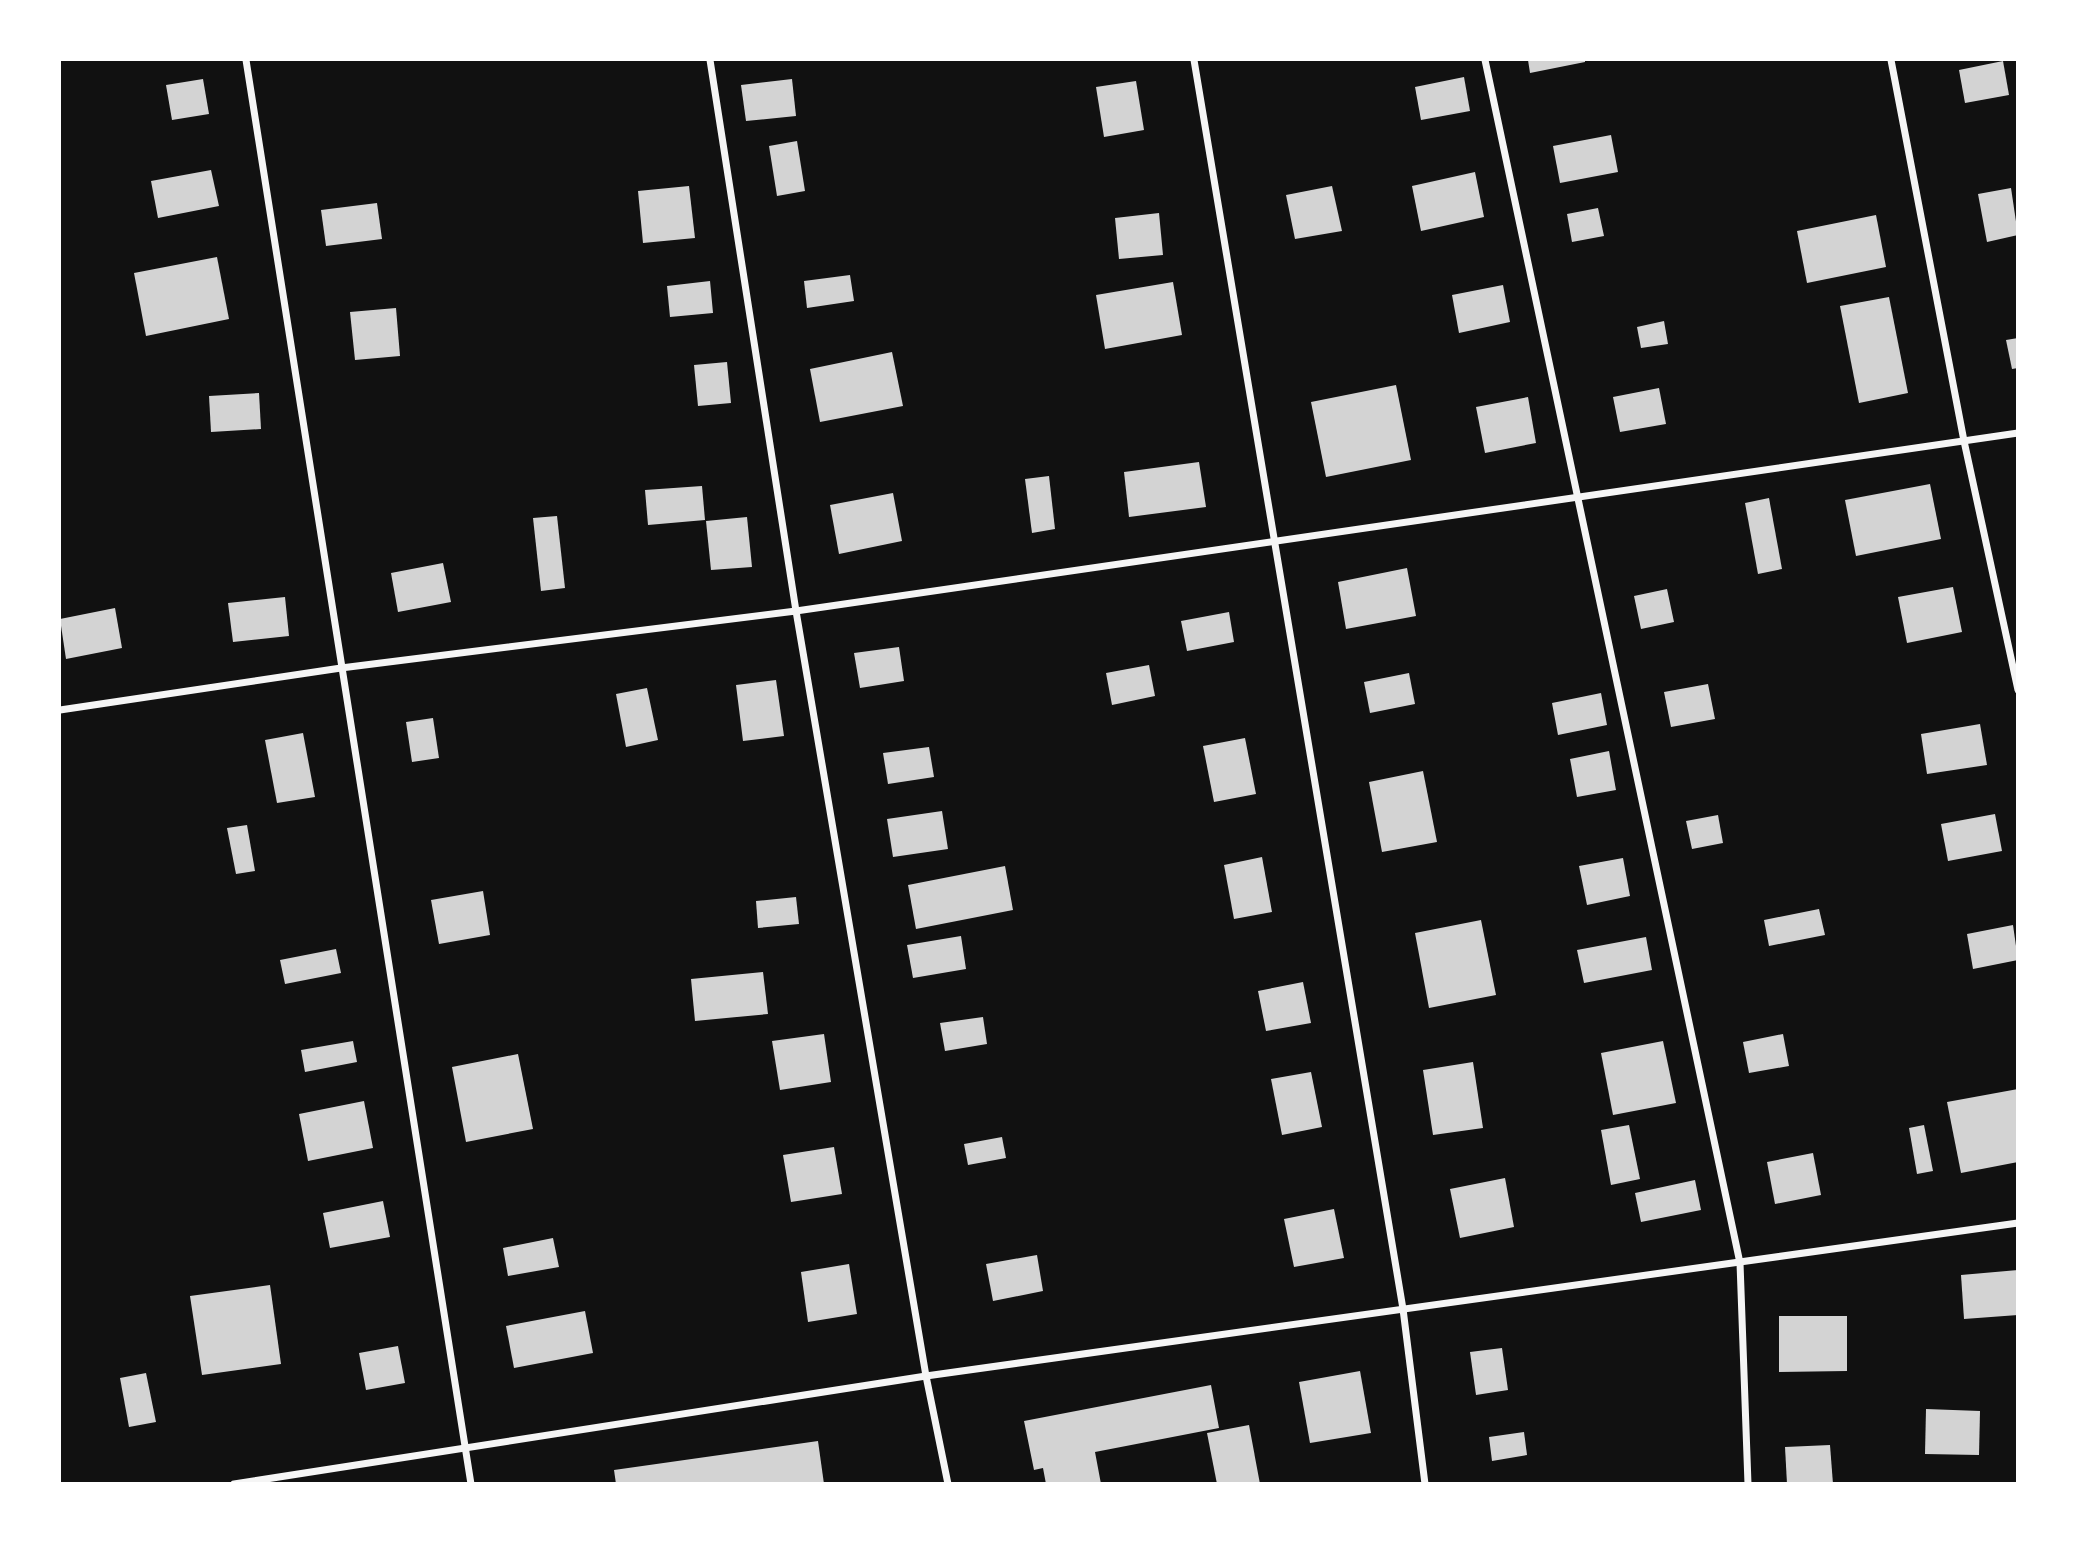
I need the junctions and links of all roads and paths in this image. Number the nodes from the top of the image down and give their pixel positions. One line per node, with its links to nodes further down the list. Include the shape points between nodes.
1 (246, 60): 11 (street)
2 (710, 60): 10 (street)
3 (1194, 60): 9 (street)
4 (1486, 60): 8 (street)
5 (1891, 60): 7 (street)
6 (2018, 433): 7 (street)
7 (1964, 441): 8 (street); 12 (street)
8 (1580, 498): 9 (street); 15 (street)
9 (1276, 542): 10 (street); 16 (street)
10 (796, 611): 11 (street); 17 (street)
11 (341, 668): 13 (street); 18 (street)
12 (2018, 690)
13 (60, 709)
14 (2018, 1223): 15 (street)
15 (1740, 1263): 16 (street); 23 (street)
16 (1404, 1309): 17 (street); 22 (street)
17 (926, 1376): 18 (street); 21 (street)
18 (466, 1447): 19 (street); 20 (street)
19 (234, 1483)
20 (471, 1483)
21 (948, 1483)
22 (1425, 1483)
23 (1748, 1483)

